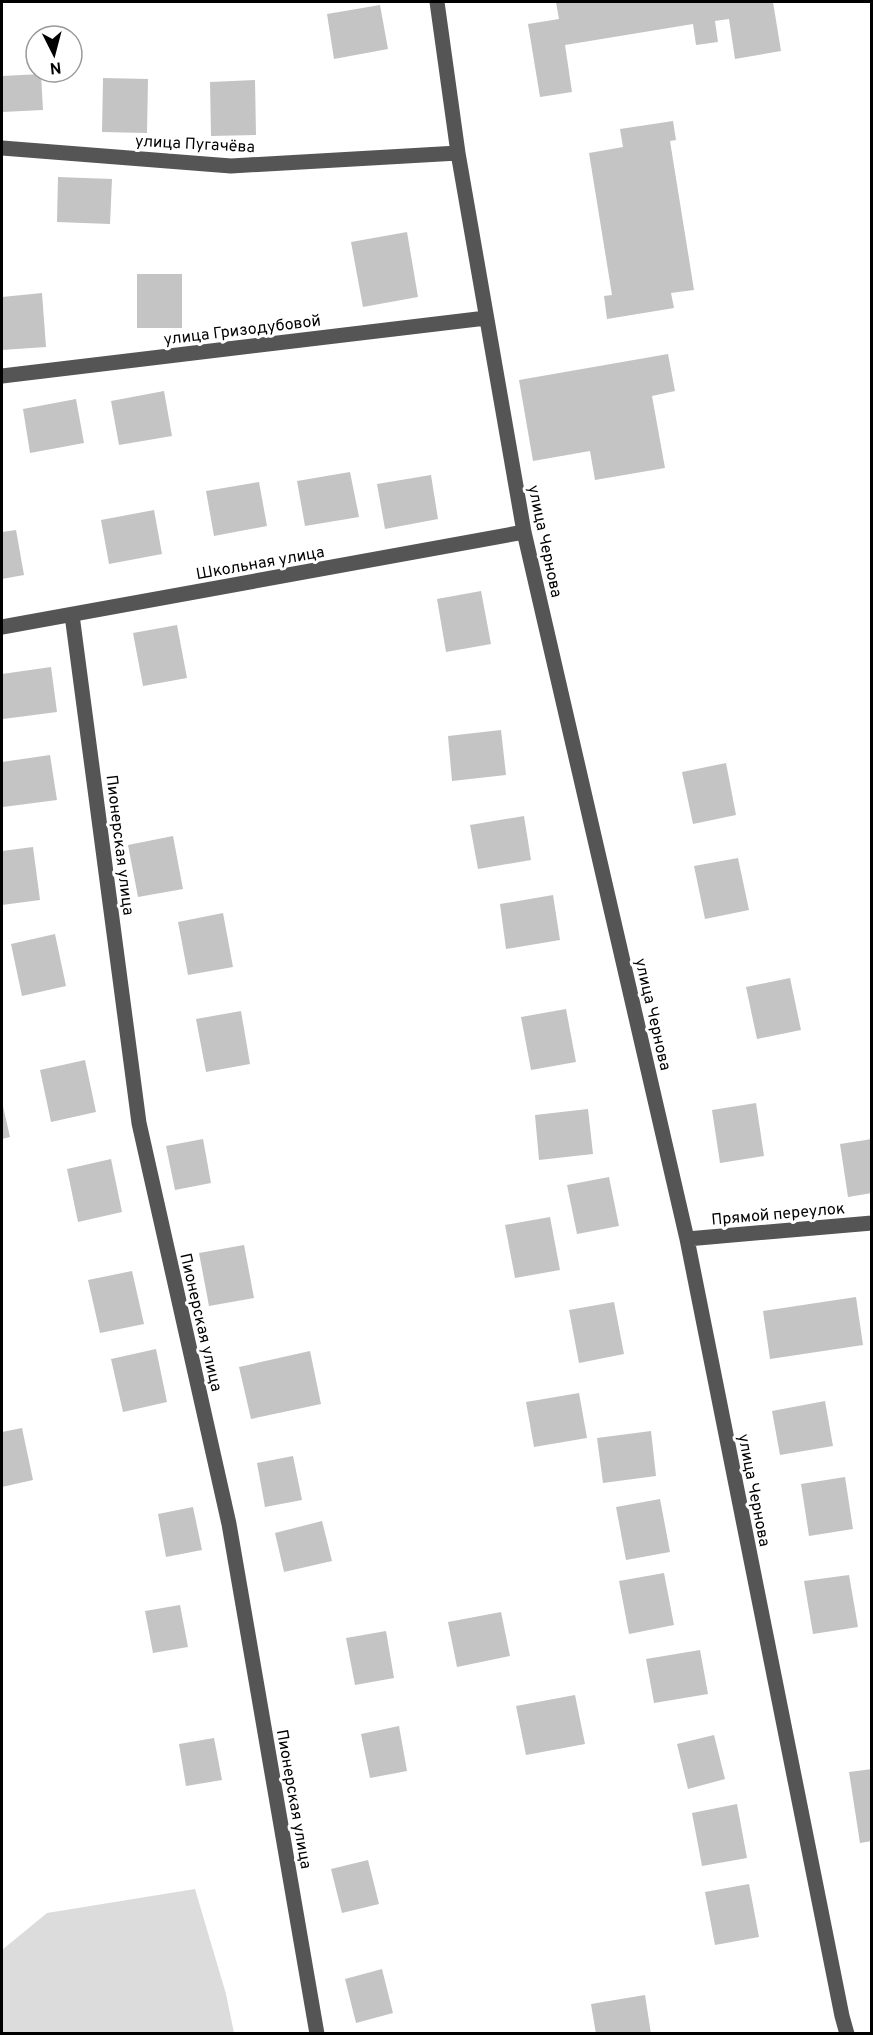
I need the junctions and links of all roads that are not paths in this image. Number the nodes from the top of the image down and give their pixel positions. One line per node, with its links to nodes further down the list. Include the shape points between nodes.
1 (437, 2): 3 (street, улица Чернова)
2 (2, 148): 3 (street, улица Пугачёва, via 231,166)
3 (458, 153): 4 (street, улица Чернова)
4 (486, 318): 5 (street, улица Гризодубовой); 6 (street, улица Чернова)
5 (2, 376)
6 (524, 532): 7 (street, Школьная улица); 10 (street, улица Чернова)
7 (72, 615): 8 (street, Школьная улица); 11 (street, Пионерская улица, via 139,1123 229,1524)
8 (2, 627)
9 (872, 1224): 10 (street, Прямой переулок)
10 (687, 1239): 12 (street, улица Чернова)
11 (317, 2034)
12 (847, 2034)

